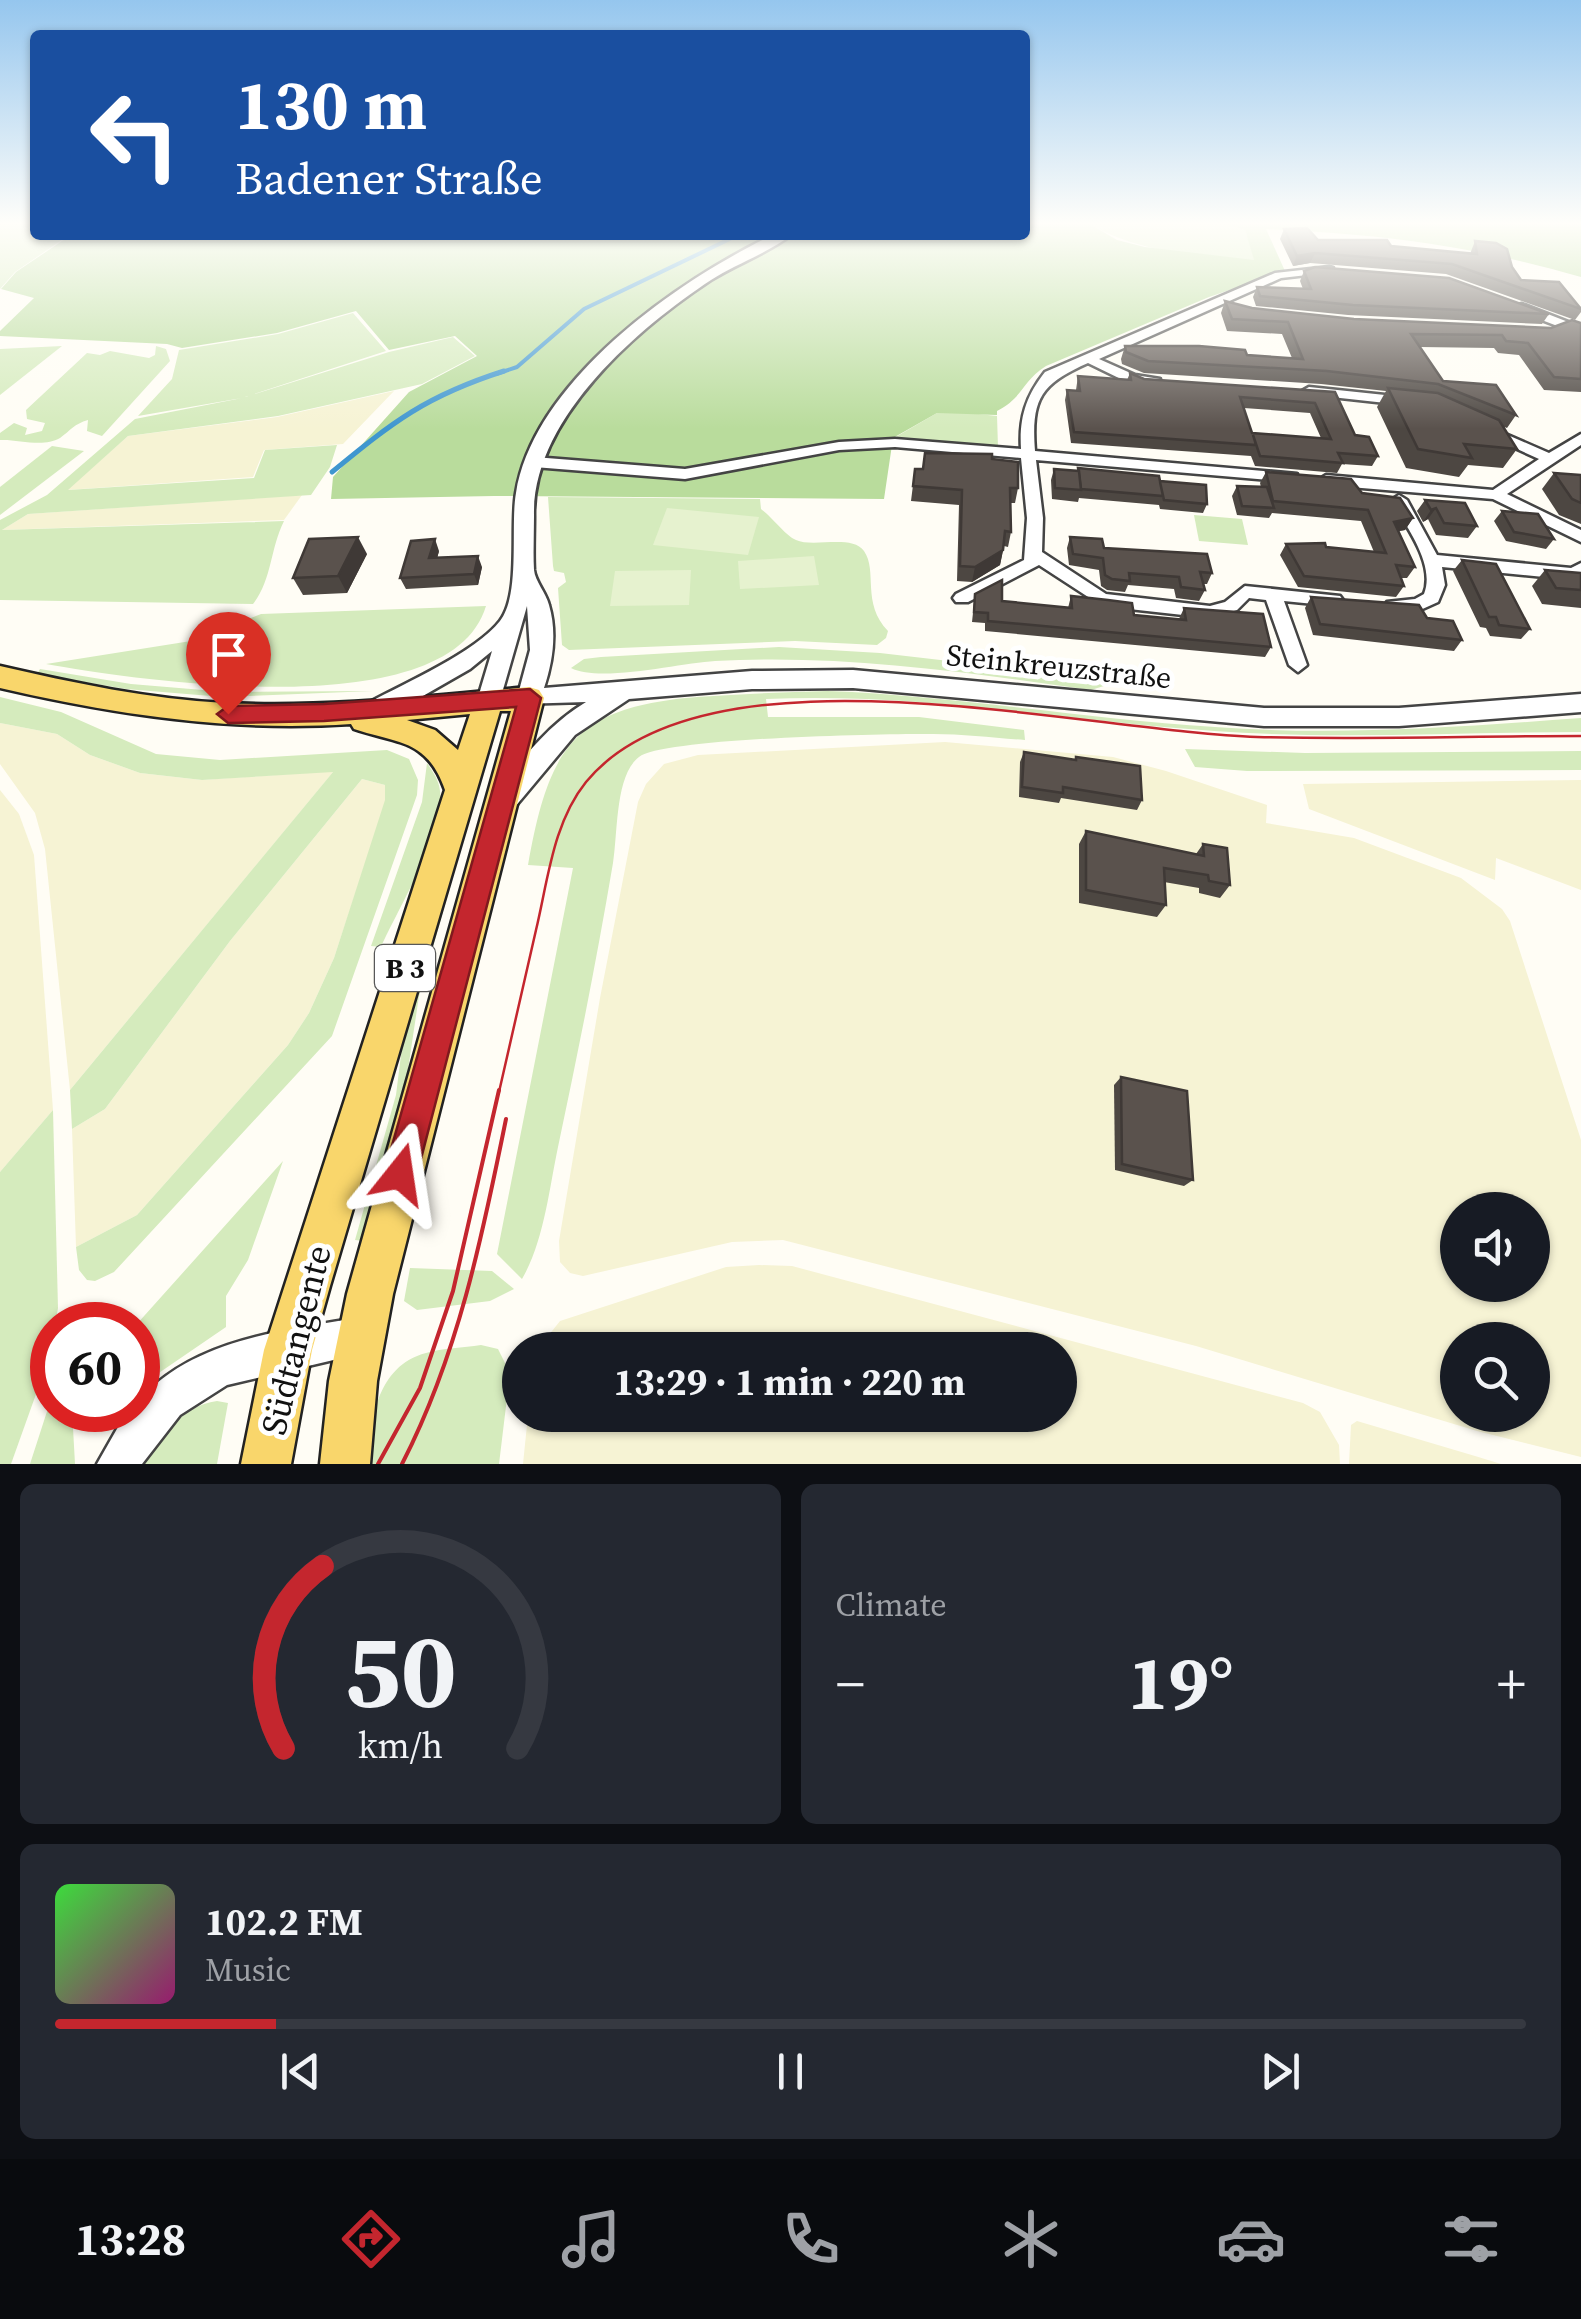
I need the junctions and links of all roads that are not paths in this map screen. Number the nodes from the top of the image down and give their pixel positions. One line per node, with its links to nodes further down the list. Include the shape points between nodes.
1 (685, 292): 17 (street, via 577,391)
2 (1238, 292): 3 (street)
3 (1219, 300): 5 (street); 9 (street)
4 (1509, 304): 6 (street)
5 (1246, 312)
6 (1562, 324): 7 (street); 8 (street)
7 (1581, 331)
8 (1543, 332)
9 (1088, 358): 10 (street, via 1132,379); 15 (street, via 1034,388)
10 (1169, 382)
11 (1294, 390): 12 (street)
12 (1413, 402)
13 (1466, 420): 16 (street)
14 (1581, 438): 16 (street)
15 (1029, 454): 17 (street, via 895,443 838,446 684,474); 18 (street); 21 (street)
16 (1549, 458): 19 (street)
17 (534, 462): 24 (street, via 524,506)
18 (1390, 485): 19 (street); 22 (street)
19 (1496, 495): 20 (street)
20 (1581, 538)
21 (1035, 555): 25 (street, via 1102,600 1210,612 1246,592); 26 (street, via 1032,563)
22 (1431, 560): 23 (street, via 1574,574); 25 (street, via 1436,592 1412,608)
23 (1581, 569)
24 (524, 574): 27 (street); 31 (street, via 543,615)
25 (1273, 594): 28 (street)
26 (962, 598)
27 (509, 626): 32 (street); 34 (street, via 462,664)
28 (1298, 665)
29 (0, 676): 35 (main road, via 186,711)
30 (640, 689): 31 (street, Steinkreuzstraße); 33 (street, Steinkreuzstraße, via 853,679 1153,710 1324,718); 37 (street, via 585,712 560,731)
31 (530, 698): 32 (main road); 37 (main road, Südtangente / B 3)
32 (489, 701): 34 (main road); 36 (main road, Südtangente / B 3)
33 (1581, 703)
34 (378, 708): 35 (main road)
35 (324, 713): 36 (main road, via 404,728 447,755)
36 (460, 788): 39 (main road, Südtangente / B 3)
37 (498, 809): 38 (main road, Südtangente / B 3)
38 (362, 1336): 39 (street); 42 (main road, Südtangente / B 3)
39 (288, 1350): 40 (street, via 236,1359 188,1380 143,1422); 41 (main road, Südtangente / B 3)
40 (118, 1464)
41 (266, 1464)
42 (345, 1464)

